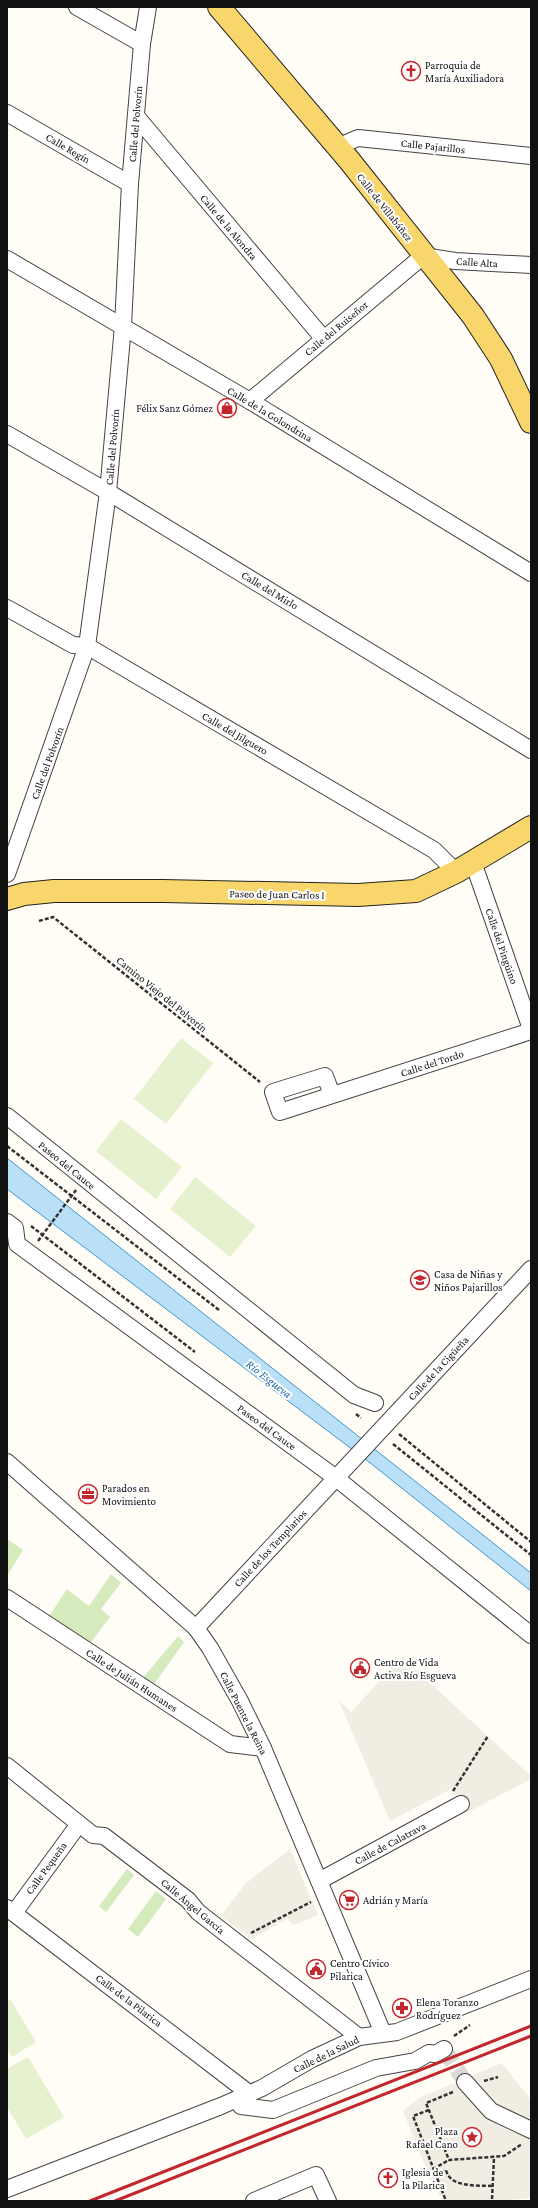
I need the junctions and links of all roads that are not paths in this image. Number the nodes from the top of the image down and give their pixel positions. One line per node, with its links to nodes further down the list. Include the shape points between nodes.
1 (77, 7): 4 (street)
2 (148, 7): 4 (street, Calle del Polvorín)
3 (219, 7): 7 (main road, Calle de Villabáñez)
4 (142, 44): 6 (street, Calle del Polvorín)
5 (7, 113): 9 (street, Calle Regín)
6 (136, 116): 9 (street, Calle del Polvorín); 14 (street, Calle de la Alondra)
7 (337, 147): 8 (street, Calle Pajarillos, via 358,138); 10 (main road, Calle de Villabáñez)
8 (531, 156)
9 (130, 184): 13 (street, Calle del Polvorín)
10 (423, 256): 12 (street, Calle Alta, via 454,261); 14 (street, Calle del Ruiseñor); 16 (main road, Calle de Villabáñez, via 473,316 497,352)
11 (7, 259): 13 (street, Calle de la Golondrina)
12 (531, 266)
13 (123, 326): 15 (street, Calle de la Golondrina); 18 (street, Calle del Polvorín)
14 (323, 338): 15 (street, Calle del Ruiseñor)
15 (250, 401): 19 (street, Calle de la Golondrina)
16 (531, 422)
17 (7, 434): 18 (street, Calle del Mirlo)
18 (108, 492): 21 (street, Calle del Polvorín); 22 (street, Calle del Mirlo)
19 (531, 573)
20 (7, 608): 21 (street, Calle del Jilguero, via 73,645)
21 (87, 646): 24 (street, Calle del Jilguero); 25 (street, Calle del Polvorín)
22 (531, 750)
23 (531, 826): 24 (main road, Paseo de Juan Carlos I)
24 (464, 867): 26 (main road, Paseo de Juan Carlos I, via 416,891 392,894 358,896 54,891 24,894); 27 (street, Calle del Pingüino)
25 (7, 874)
26 (7, 899)
27 (531, 1030): 28 (street, Calle del Tordo, via 332,1095 325,1076)
28 (273, 1092)
29 (7, 1116): 32 (street, Paseo del Cauce, via 354,1395)
30 (10, 1229): 34 (street, Paseo del Cauce, via 17,1244)
31 (531, 1269): 34 (street, Calle de la Cigüeña)
32 (375, 1403)
33 (7, 1462): 36 (street, Calle Puente la Reina)
34 (341, 1473): 36 (street, Calle de los Templarios); 37 (street, Paseo del Cauce)
35 (7, 1598): 38 (street, Calle de Julián Humanes, via 230,1744)
36 (196, 1628): 38 (street, Calle Puente la Reina, via 240,1701)
37 (531, 1635)
38 (262, 1748): 42 (street, Calle Puente la Reina)
39 (7, 1766): 41 (street, Calle Ángel García)
40 (456, 1807): 42 (street, Calle de Calatrava)
41 (79, 1824): 43 (street, Calle Pequeña); 46 (street, Calle Ángel García, via 93,1835 104,1836 188,1900 198,1912 235,1942)
42 (319, 1881): 45 (street, Calle Puente la Reina)
43 (10, 1910): 49 (street, Calle de la Pilarica)
44 (531, 1979): 45 (street, Calle de la Salud, via 398,2032)
45 (383, 2033): 46 (street, Calle de la Salud)
46 (358, 2037): 49 (street, Calle de la Salud)
47 (444, 2049): 49 (street, via 435,2054 429,2053 415,2061 376,2068 273,2110 241,2106)
48 (465, 2082): 50 (street, via 491,2111)
49 (243, 2096): 51 (street, Calle de la Salud)
50 (528, 2136)
51 (7, 2189)
52 (254, 2201): 53 (street, via 316,2175)
53 (328, 2201)

